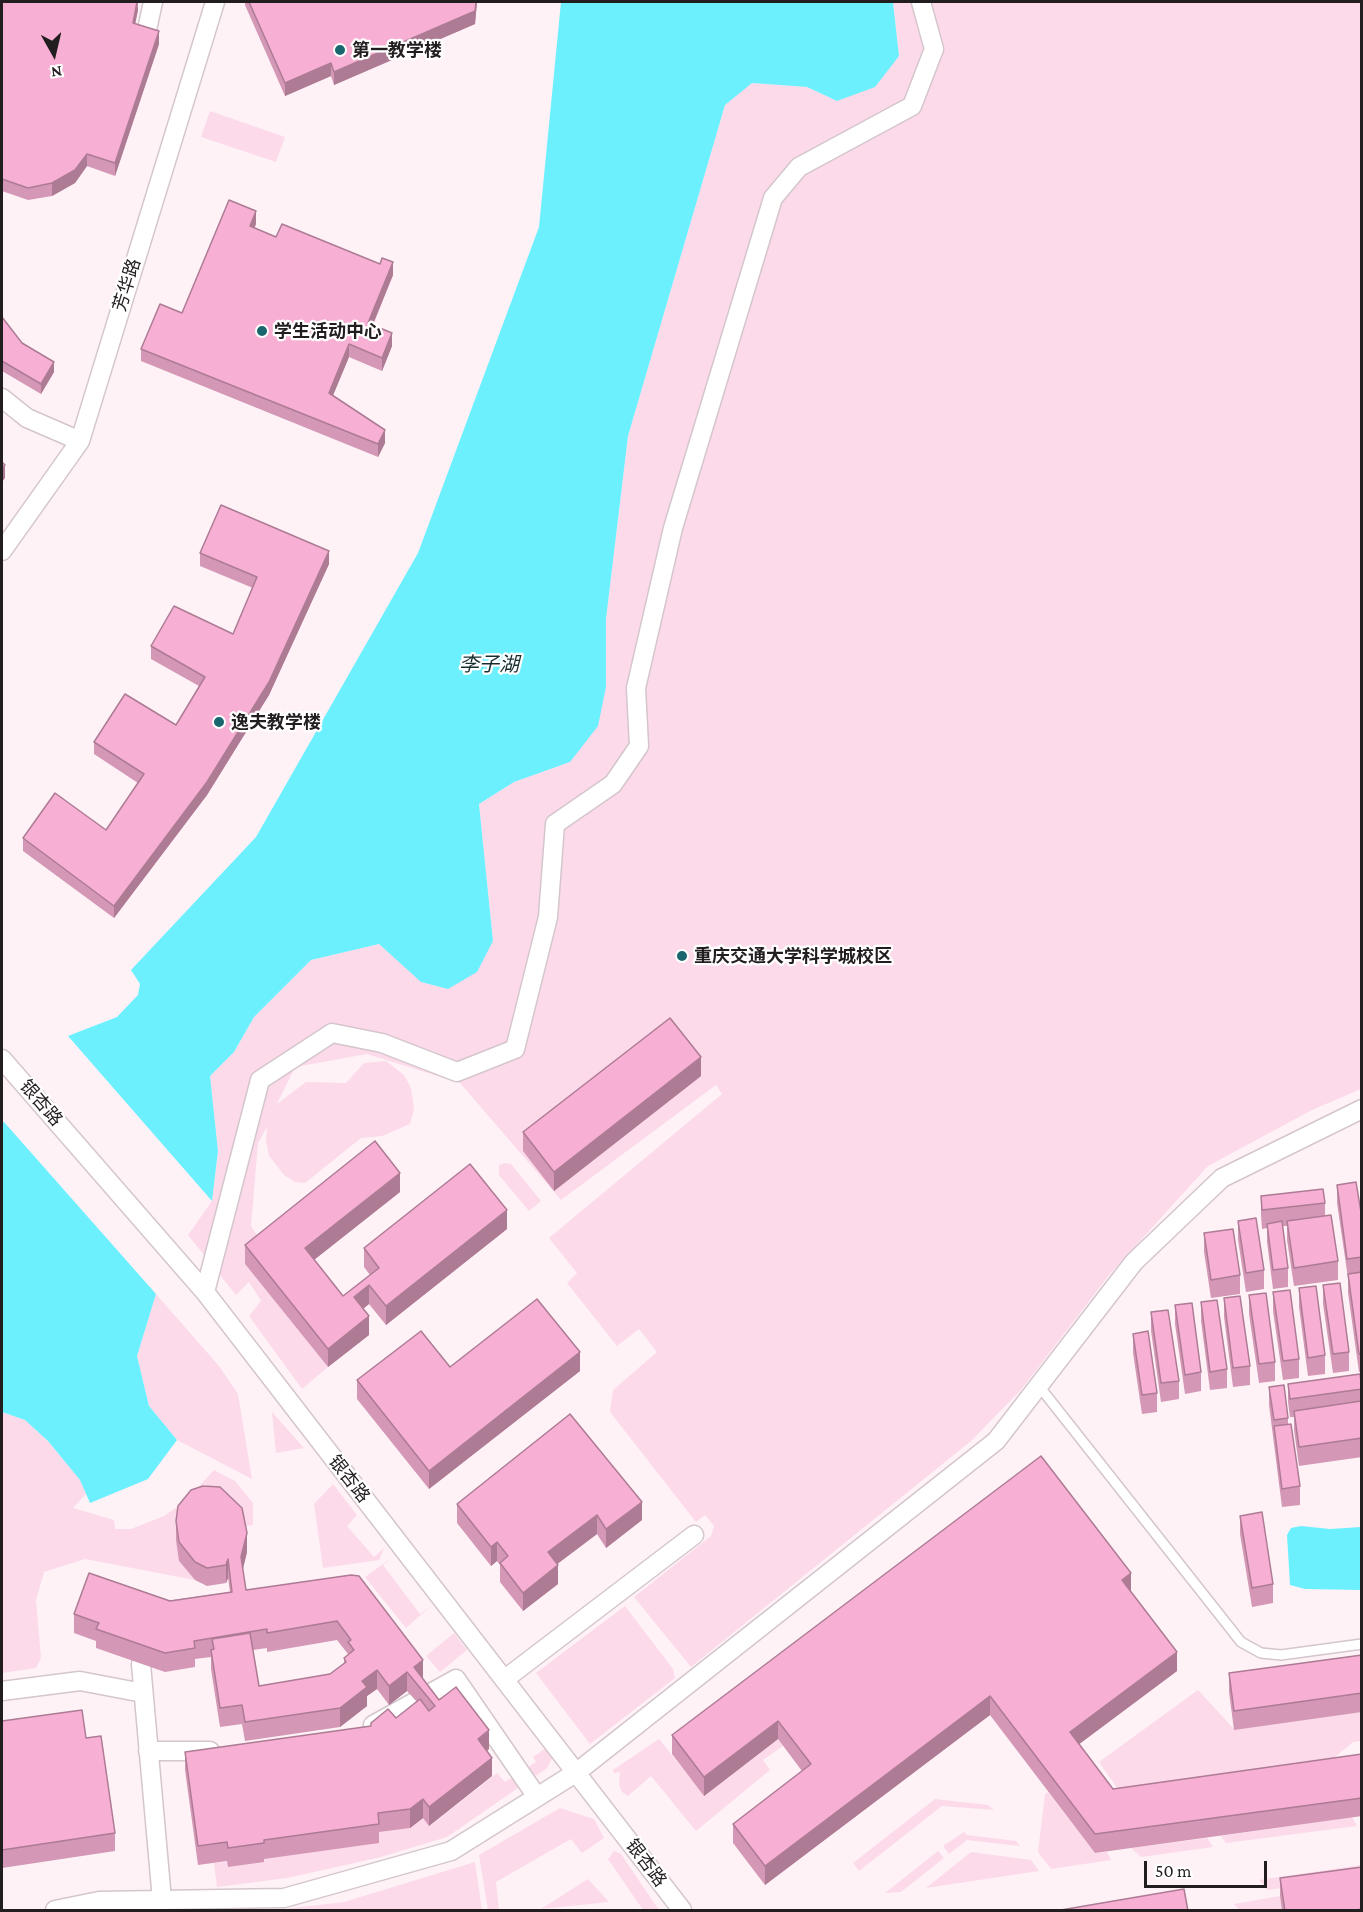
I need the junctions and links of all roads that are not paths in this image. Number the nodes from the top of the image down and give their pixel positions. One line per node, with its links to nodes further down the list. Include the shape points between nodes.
1 (153, 2): 4 (street)
2 (215, 2): 6 (street, 芳华路)
3 (921, 2): 10 (street, via 934,49 912,106 799,168 773,198 673,528 636,688 639,746 613,784 555,824 549,917 515,1049 457,1072 382,1043 332,1033 260,1080)
4 (144, 39)
5 (2, 398): 6 (street, via 27,418)
6 (80, 441): 7 (street, 芳华路)
7 (2, 551)
8 (2, 1059): 10 (street, 银杏路)
9 (1362, 1109): 11 (street, via 1222,1178 1134,1262)
10 (205, 1292): 15 (street, 银杏路)
11 (1039, 1386): 13 (lane, via 1241,1642 1261,1653 1281,1655); 21 (street, via 996,1440)
12 (694, 1535): 15 (street)
13 (1362, 1644)
14 (141, 1664): 17 (street)
15 (505, 1679): 21 (street, 银杏路)
16 (2, 1691): 17 (street, via 81,1681)
17 (144, 1693): 20 (street)
18 (361, 1731): 22 (street, via 456,1679)
19 (223, 1750): 20 (street)
20 (148, 1751): 23 (street)
21 (577, 1772): 22 (street); 25 (street, 银杏路)
22 (537, 1797): 23 (street, via 451,1851 284,1898)
23 (162, 1900): 24 (street, via 99,1901)
24 (55, 1911)
25 (682, 1911)

